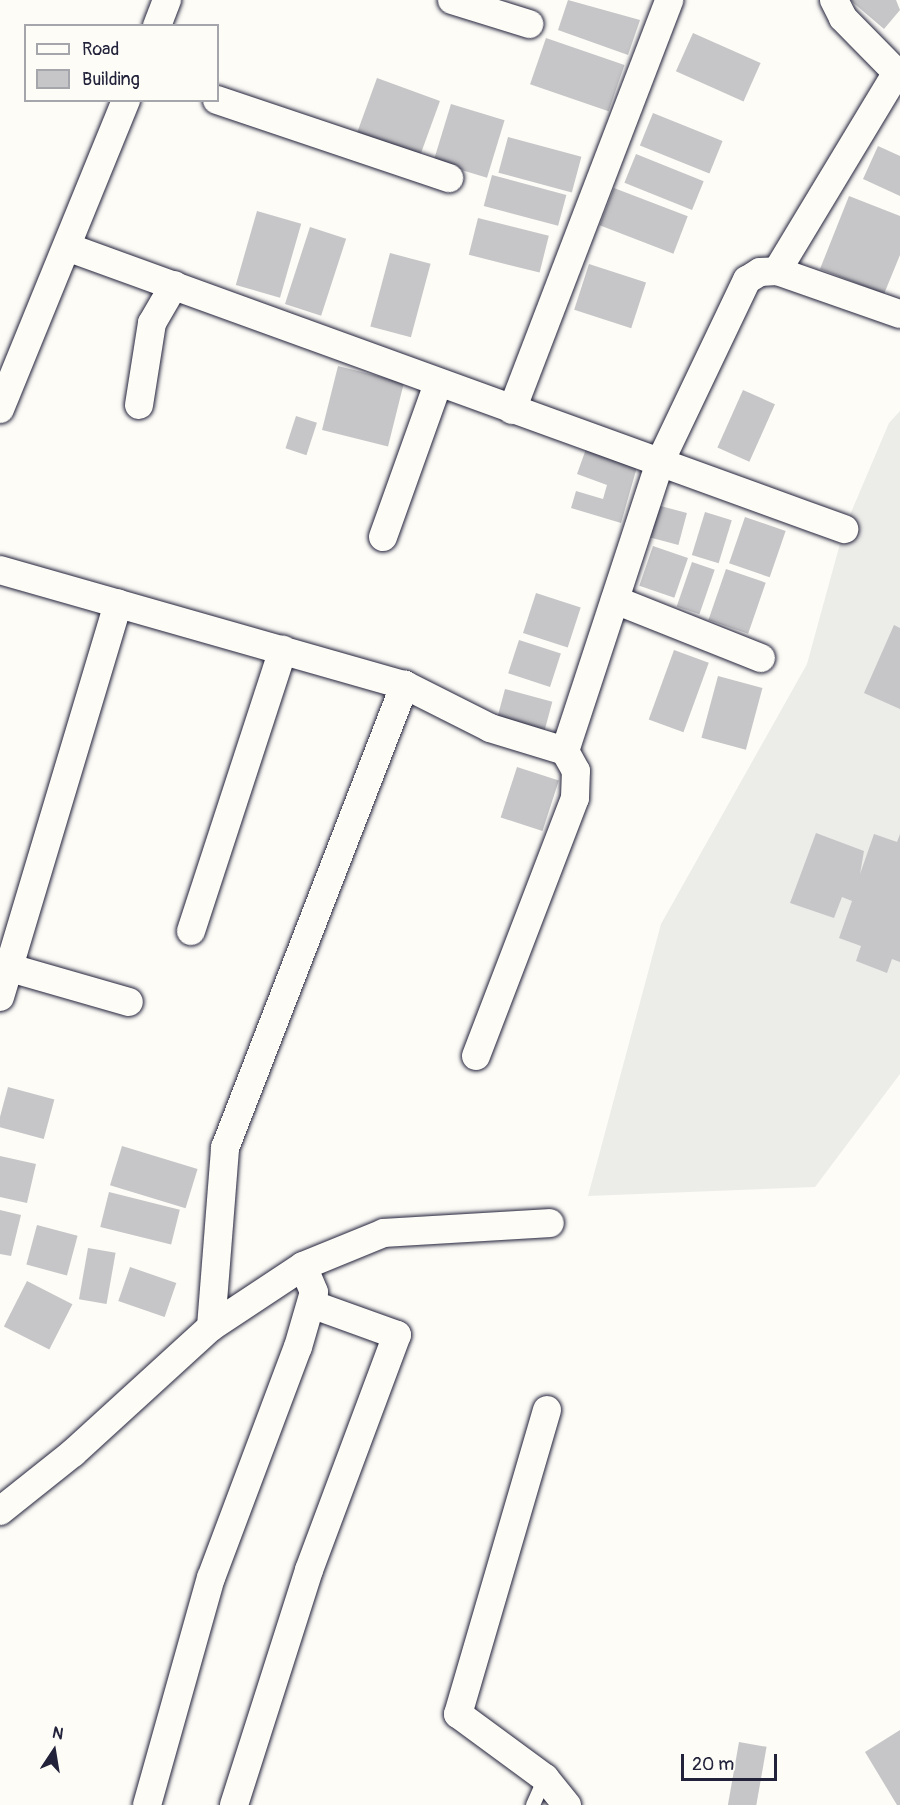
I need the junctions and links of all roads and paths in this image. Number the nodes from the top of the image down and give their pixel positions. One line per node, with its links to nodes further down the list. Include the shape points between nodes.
1 (167, 0): 5 (street)
2 (452, 0): 6 (street)
3 (669, 0): 18 (street)
4 (834, 0): 7 (street, via 843,18)
5 (158, 24)
6 (529, 24)
7 (898, 74): 12 (street)
8 (219, 101): 10 (street)
9 (125, 102): 11 (street)
10 (449, 178)
11 (68, 247): 13 (street); 17 (street)
12 (777, 271): 14 (street); 19 (street, via 760,272 747,280)
13 (174, 285): 15 (street); 16 (street, via 152,323)
14 (900, 314)
15 (438, 383): 18 (street); 21 (street)
16 (139, 405)
17 (0, 409)
18 (512, 410): 19 (street)
19 (660, 462): 20 (street); 23 (street)
20 (844, 529)
21 (383, 537)
22 (0, 570): 24 (street)
23 (615, 600): 26 (street); 28 (street)
24 (118, 603): 25 (street); 30 (street)
25 (284, 650): 27 (street); 29 (street)
26 (761, 658)
27 (405, 685): 28 (street, via 490,728); 37 (street, via 225,1148)
28 (565, 751): 33 (street, via 576,771 575,798)
29 (191, 931)
30 (4, 966): 31 (street); 32 (street)
31 (0, 997)
32 (129, 1002)
33 (476, 1056)
34 (550, 1223): 35 (street, via 384,1233)
35 (303, 1266): 36 (street, via 314,1292); 37 (street)
36 (311, 1304): 41 (street, via 211,1578); 42 (street, via 397,1335 309,1570)
37 (211, 1327): 39 (street)
38 (547, 1410): 40 (street, via 458,1714)
39 (0, 1511)
40 (545, 1778): 43 (lane); 44 (street)
41 (147, 1805)
42 (234, 1805)
43 (534, 1805)
44 (567, 1805)

